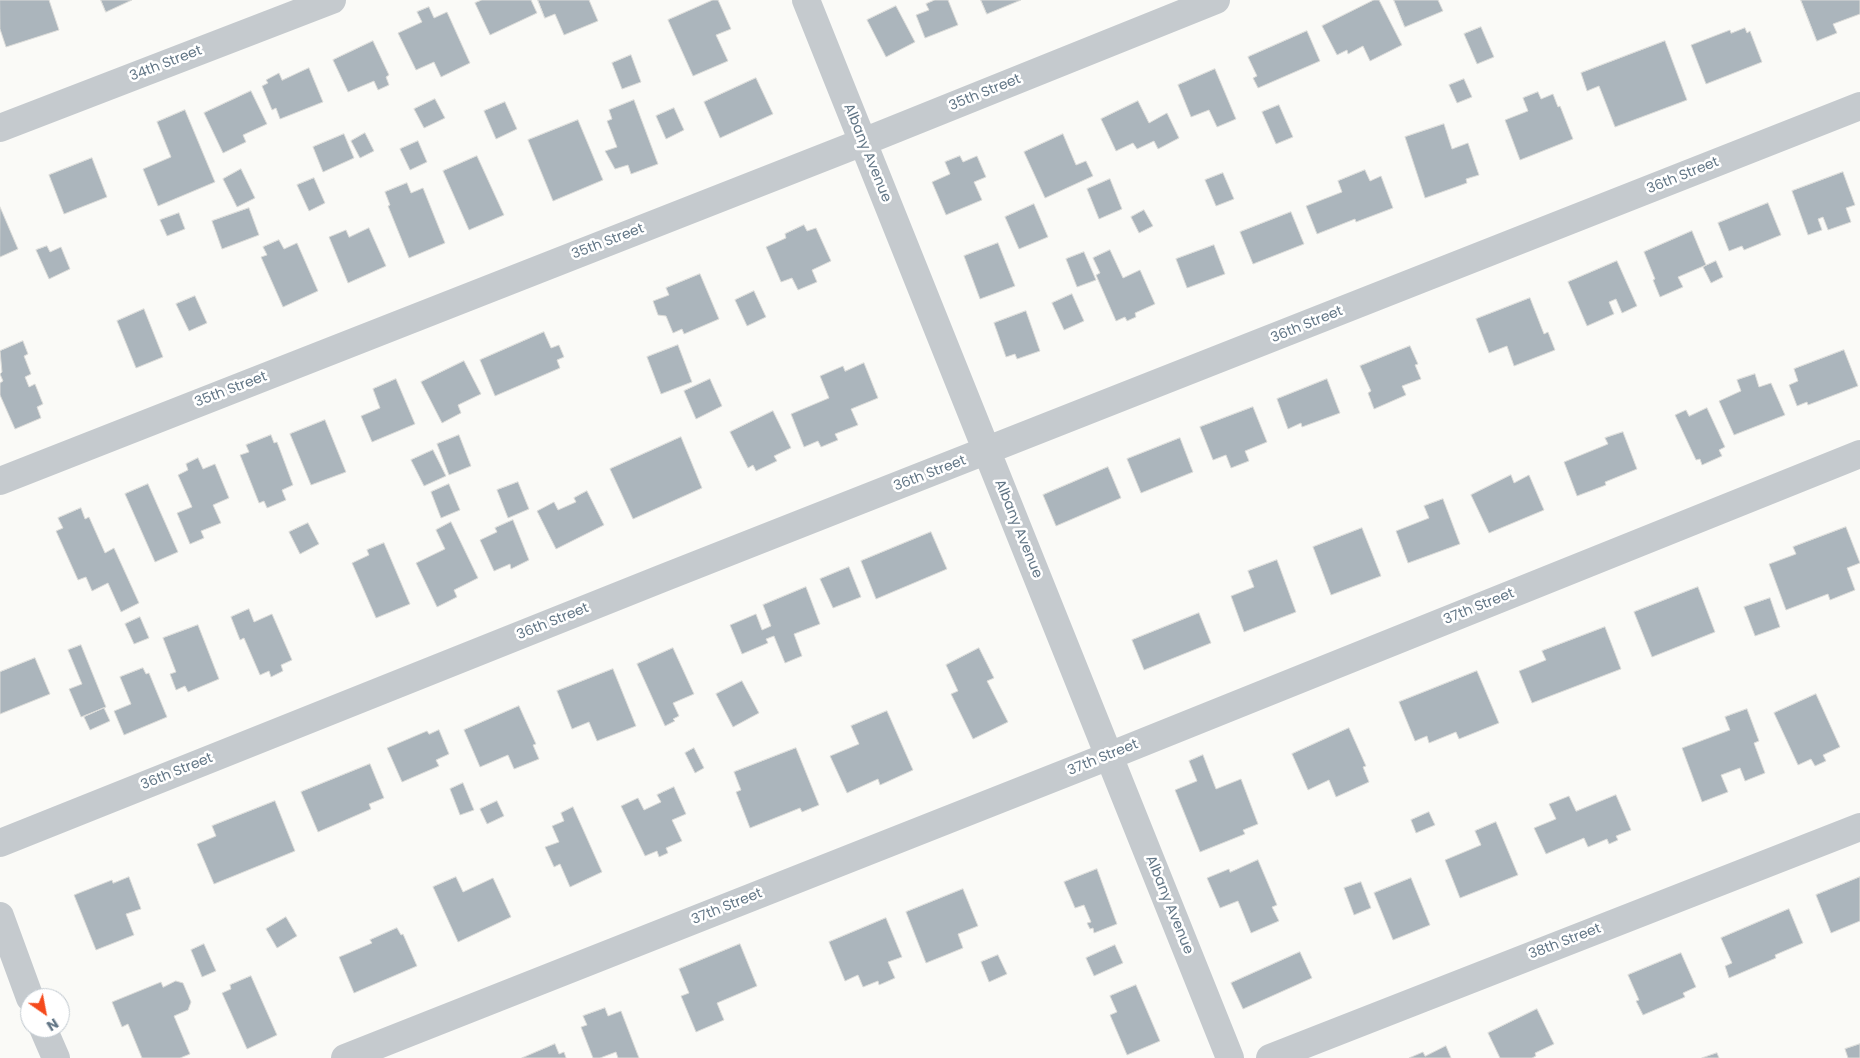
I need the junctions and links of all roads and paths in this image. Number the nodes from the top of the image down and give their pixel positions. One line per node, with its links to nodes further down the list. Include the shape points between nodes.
1 (332, 0): 5 (street, 34th Street)
2 (806, 0): 6 (street, Albany Avenue)
3 (1216, 0): 6 (street, 35th Street)
4 (1860, 106): 7 (street, 36th Street)
5 (0, 128)
6 (863, 142): 7 (street, Albany Avenue); 9 (street, 35th Street)
7 (987, 452): 10 (street, Albany Avenue); 12 (street, 36th Street)
8 (1860, 454): 10 (street, 37th Street)
9 (0, 481)
10 (1109, 756): 19 (street, 37th Street); 20 (street, Albany Avenue)
11 (1860, 826): 21 (street, 38th Street)
12 (0, 842)
13 (0, 916): 15 (street)
14 (0, 974): 16 (street)
15 (26, 988)
16 (20, 991)
17 (47, 1038): 18 (street)
18 (56, 1058)
19 (345, 1058)
20 (1230, 1058)
21 (1270, 1058)

